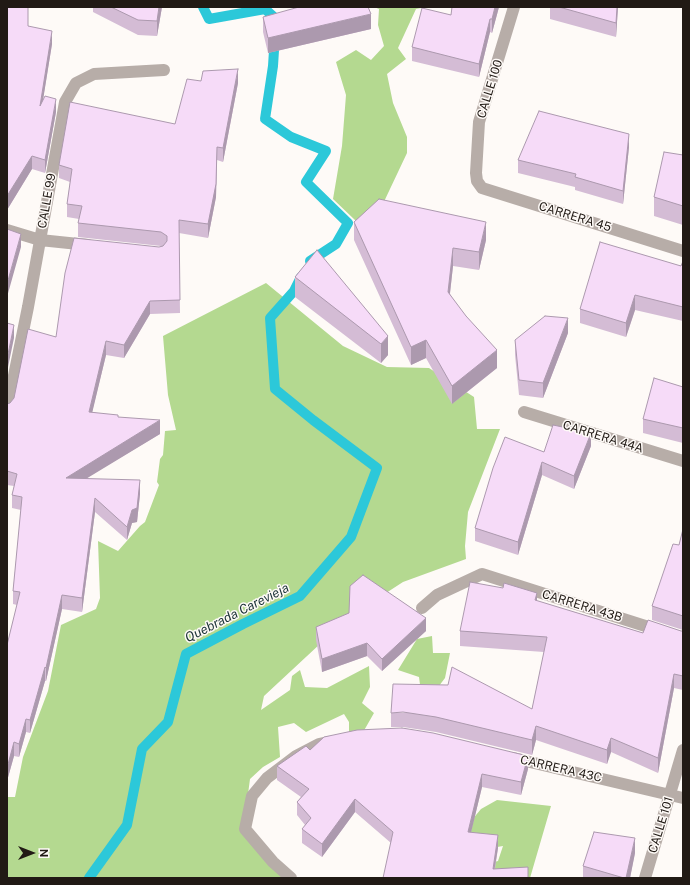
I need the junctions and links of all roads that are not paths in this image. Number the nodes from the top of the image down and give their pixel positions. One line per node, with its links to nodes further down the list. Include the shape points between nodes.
1 (514, 7): 3 (street, CALLE 100, via 480,122)
2 (164, 70): 5 (street, CALLE 99, via 94,74 76,83 65,102)
3 (476, 173): 7 (street, CARRERA 45, via 477,181 482,188)
4 (7, 230): 5 (street)
5 (40, 240): 6 (street); 8 (street, CALLE 99)
6 (100, 246)
7 (683, 251)
8 (7, 410)
9 (524, 412): 10 (street, CARRERA 44A)
10 (683, 461)
11 (422, 608): 12 (street, CARRERA 43B, via 437,595 482,574)
12 (683, 638)
13 (341, 740): 18 (street, via 319,744 296,756 267,778 252,796 245,830)
14 (683, 750): 16 (street, CALLE 101)
15 (502, 755): 16 (street, CARRERA 43C)
16 (670, 795): 17 (street, CARRERA 43C); 19 (street, CALLE 101)
17 (683, 798)
18 (291, 878)
19 (645, 878)

